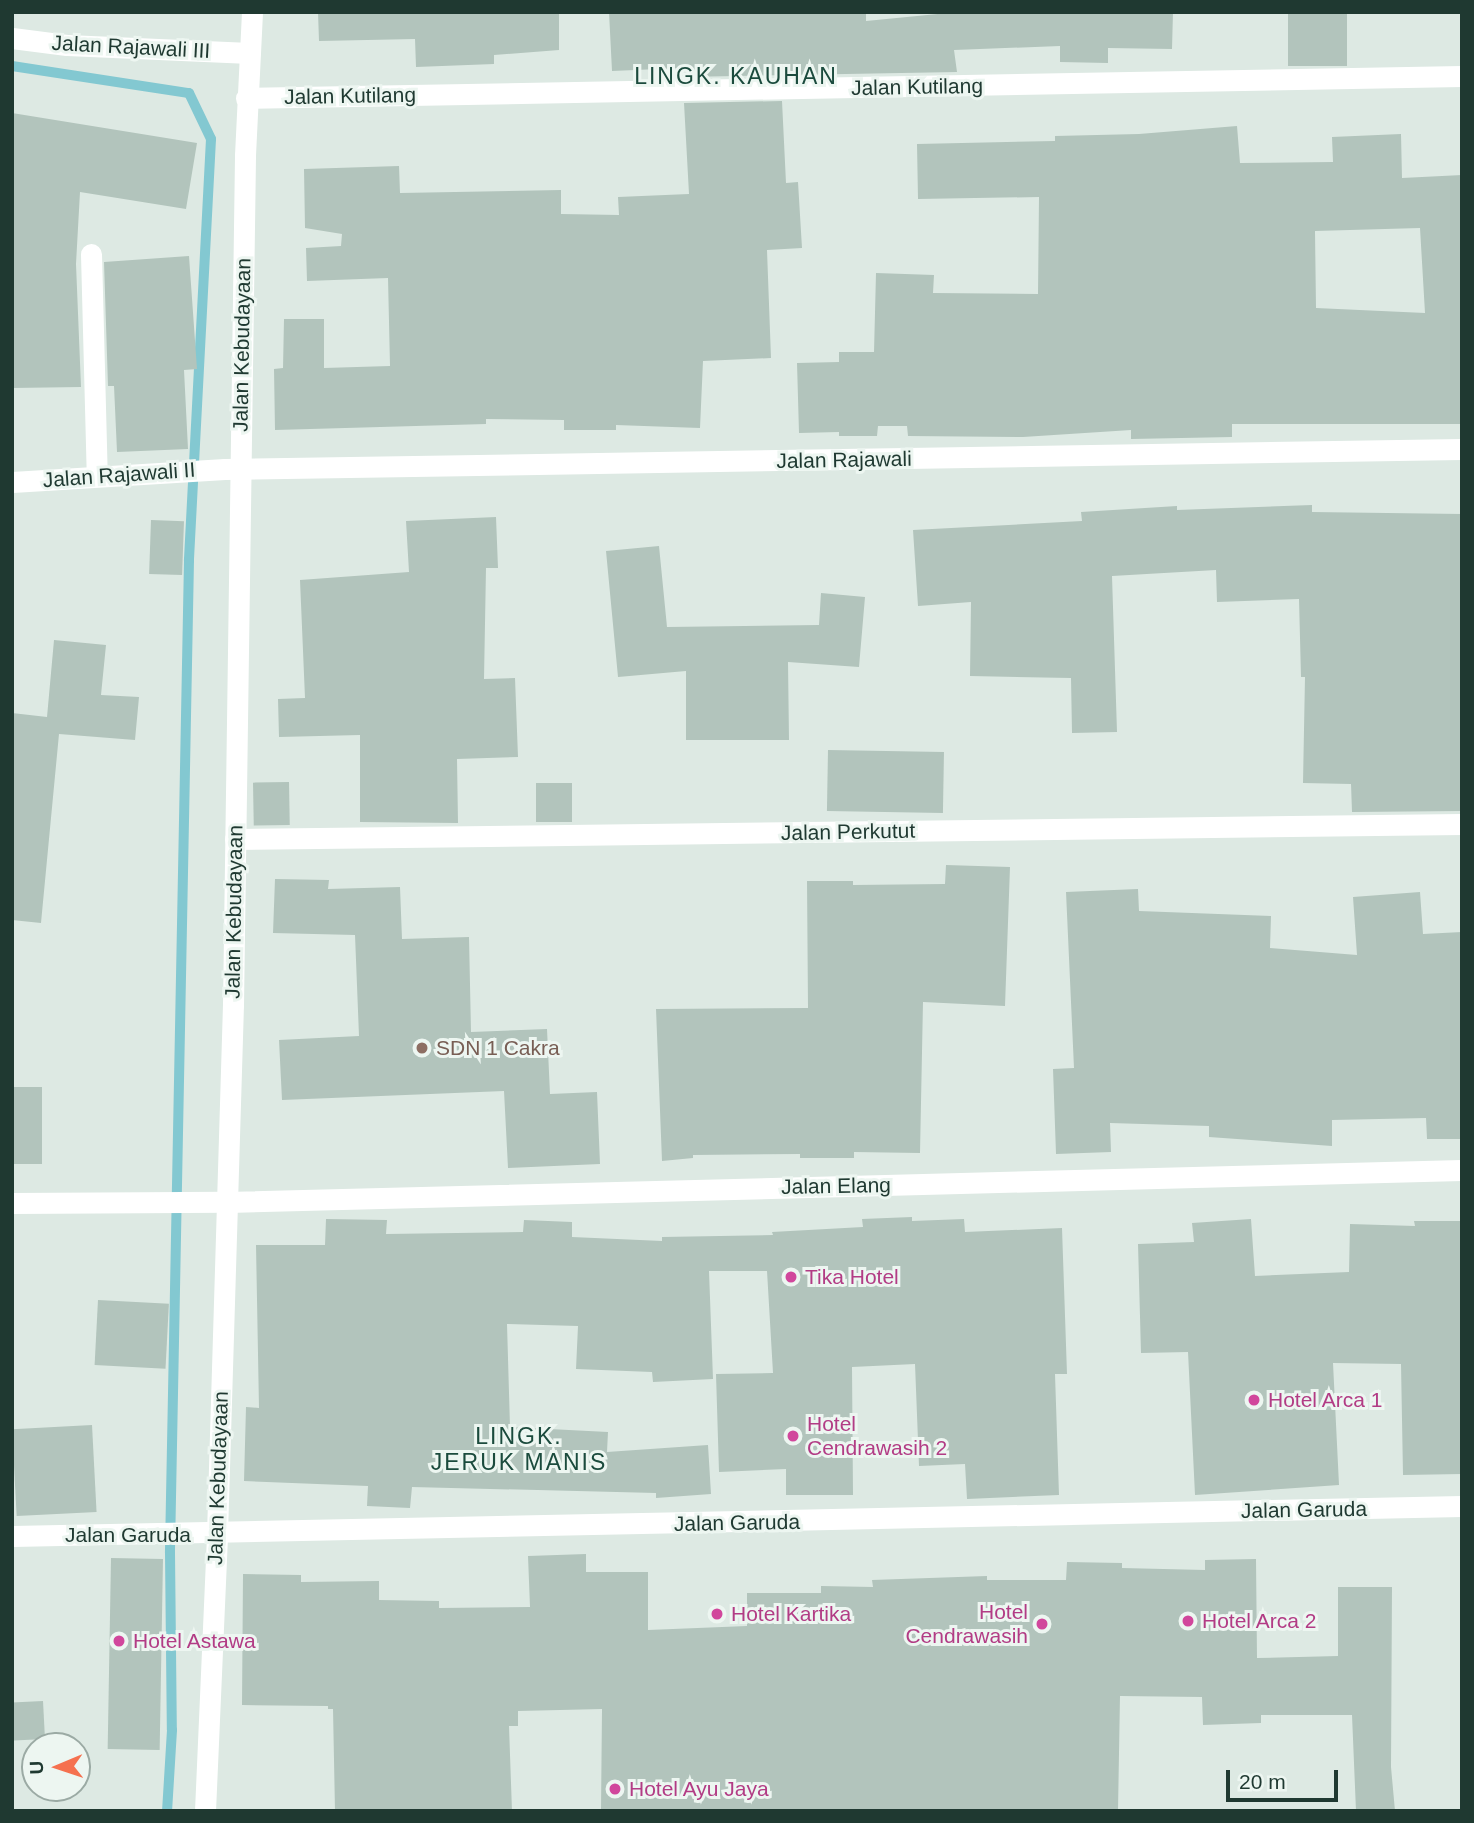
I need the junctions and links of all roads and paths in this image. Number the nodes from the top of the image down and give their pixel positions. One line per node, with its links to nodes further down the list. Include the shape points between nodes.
1 (252, 12): 3 (street, Jalan Kebudayaan)
2 (12, 38): 3 (street, Jalan Rajawali III, via 67,45)
3 (250, 53): 5 (street, Jalan Kebudayaan)
4 (1462, 76): 5 (street, Jalan Kutilang)
5 (246, 98): 8 (street, Jalan Kebudayaan)
6 (91, 254): 9 (street)
7 (1462, 450): 8 (street, Jalan Rajawali)
8 (233, 469): 9 (street, Jalan Rajawali II); 12 (street, Jalan Kebudayaan)
9 (97, 476): 10 (street, Jalan Rajawali II)
10 (12, 482)
11 (1462, 824): 12 (street, Jalan Perkutut)
12 (235, 839): 14 (street, Jalan Kebudayaan)
13 (1462, 1170): 14 (street, Jalan Elang)
14 (219, 1202): 15 (street, Jalan Elang); 17 (street, Jalan Kebudayaan)
15 (12, 1203)
16 (1462, 1506): 17 (street, Jalan Garuda)
17 (209, 1535): 18 (street, Jalan Garuda); 19 (street, Jalan Kebudayaan)
18 (12, 1536)
19 (205, 1811)

